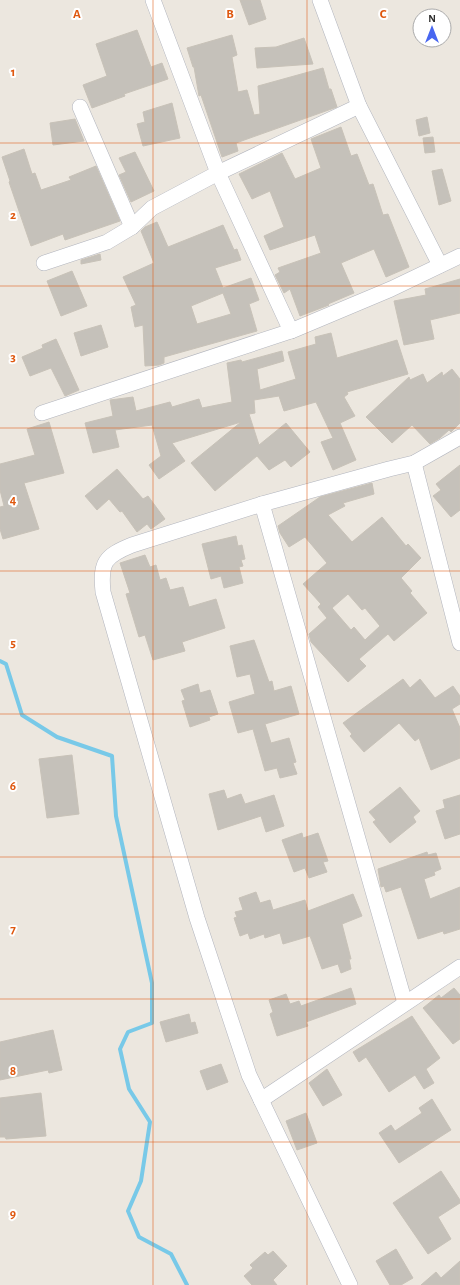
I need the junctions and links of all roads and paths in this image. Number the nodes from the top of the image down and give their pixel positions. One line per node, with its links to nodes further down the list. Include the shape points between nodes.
1 (153, 0): 5 (street)
2 (320, 0): 3 (street)
3 (359, 106): 5 (street); 9 (street)
4 (80, 107): 6 (street)
5 (218, 173): 6 (street, via 152,208); 10 (street)
6 (132, 227): 8 (street, via 107,242)
7 (460, 256): 9 (street)
8 (44, 263)
9 (440, 265): 10 (street, via 391,289)
10 (291, 331): 11 (street)
11 (42, 413)
12 (460, 437): 13 (street)
13 (414, 464): 14 (street); 15 (street)
14 (262, 504): 17 (street); 18 (street, via 116,551 106,560 101,572 103,592 196,918 249,1075)
15 (460, 643)
16 (460, 967): 17 (street)
17 (405, 1003): 18 (street)
18 (261, 1100): 19 (street)
19 (350, 1285)

